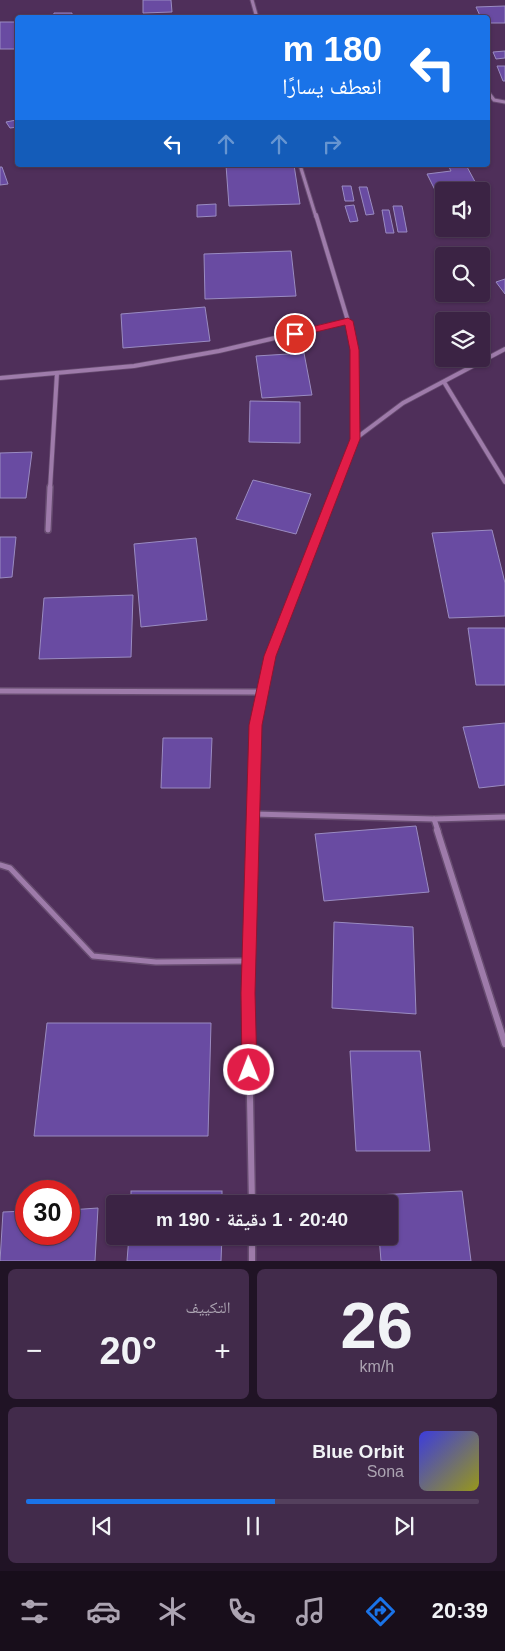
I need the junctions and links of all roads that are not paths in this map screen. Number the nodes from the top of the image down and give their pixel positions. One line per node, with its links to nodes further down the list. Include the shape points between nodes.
1 (252, 0): 2 (street)
2 (256, 15)
3 (490, 95): 4 (street, via 494,100)
4 (505, 102)
5 (301, 167): 6 (street)
6 (348, 321): 8 (street, via 219,351 134,366); 11 (street, via 354,350)
7 (505, 349): 10 (street)
8 (57, 373): 9 (street); 13 (street)
9 (0, 378)
10 (444, 382): 11 (street, via 403,403); 12 (street)
11 (355, 439): 15 (street, via 270,656)
12 (505, 482)
13 (48, 530)
14 (0, 691): 15 (street)
15 (262, 692): 16 (street, via 256,725)
16 (253, 814): 18 (street); 20 (street)
17 (505, 817): 18 (street)
18 (434, 819): 21 (street)
19 (0, 865): 20 (lane, via 10,868 93,956 156,962)
20 (250, 961): 22 (street)
21 (505, 1044)
22 (252, 1195)
23 (252, 1245): 24 (street)
24 (252, 1261)

